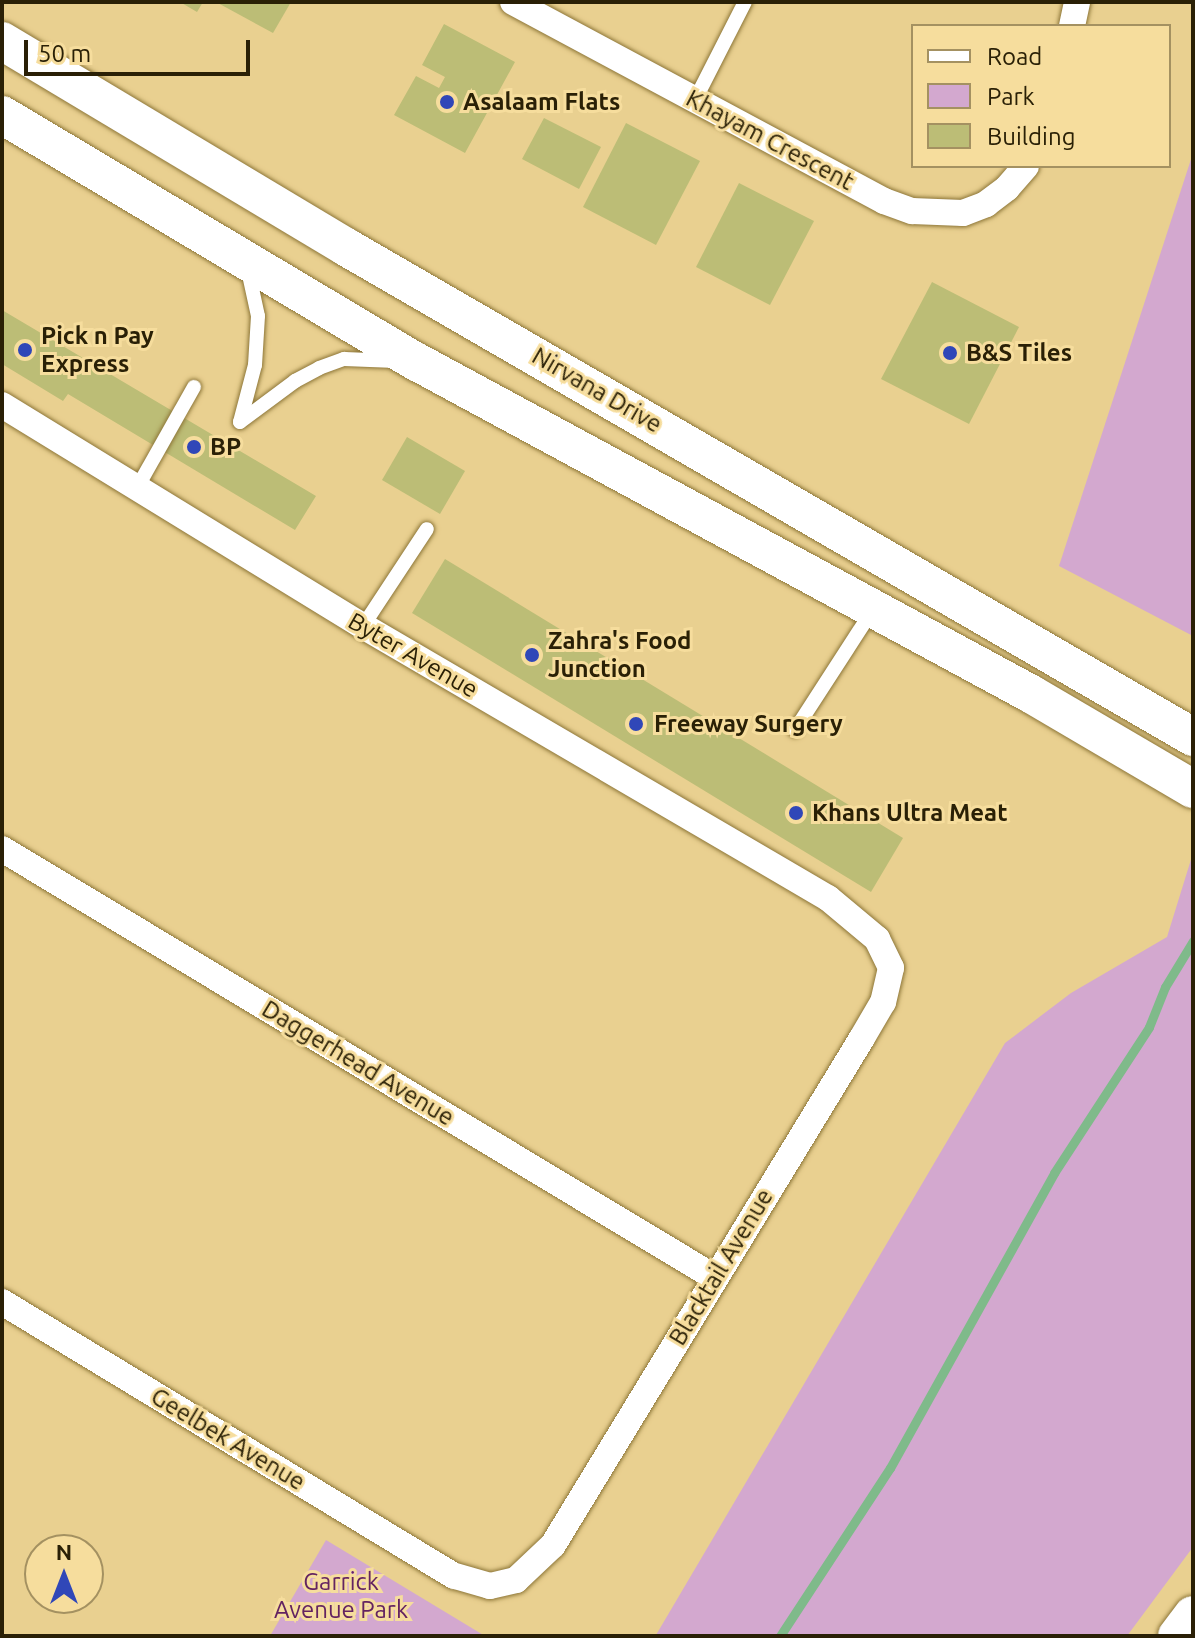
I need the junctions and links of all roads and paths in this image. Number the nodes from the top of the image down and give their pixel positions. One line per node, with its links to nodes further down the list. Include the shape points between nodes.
1 (513, 2): 6 (street, Khayam Crescent)
2 (745, 2): 6 (lane)
3 (1077, 2): 4 (street)
4 (1072, 24)
5 (2, 41): 18 (main road, Nirvana Drive, via 332,239)
6 (695, 100): 8 (street, Khayam Crescent, via 912,211 963,213 986,204)
7 (2, 115): 9 (main road)
8 (1024, 168)
9 (246, 262): 10 (main road); 10 (lane, via 258,316 255,365 240,422 295,381 344,359)
10 (417, 362): 15 (main road)
11 (194, 387): 13 (lane)
12 (2, 405): 13 (street, Byter Avenue)
13 (137, 488): 16 (street, Byter Avenue)
14 (427, 529): 16 (lane)
15 (872, 610): 17 (lane); 19 (main road, via 1098,731)
16 (363, 626): 21 (street, Byter Avenue)
17 (795, 730)
18 (1193, 737)
19 (1193, 789)
20 (2, 849): 22 (street, Daggerhead Avenue)
21 (828, 898): 22 (street, Blacktail Avenue, via 877,939 891,968 889,984 862,1038)
22 (714, 1277): 24 (street, Blacktail Avenue, via 553,1545 533,1568 503,1585)
23 (2, 1302): 24 (street, Geelbek Avenue)
24 (454, 1576)
25 (1193, 1615): 26 (main road)
26 (1177, 1636)

